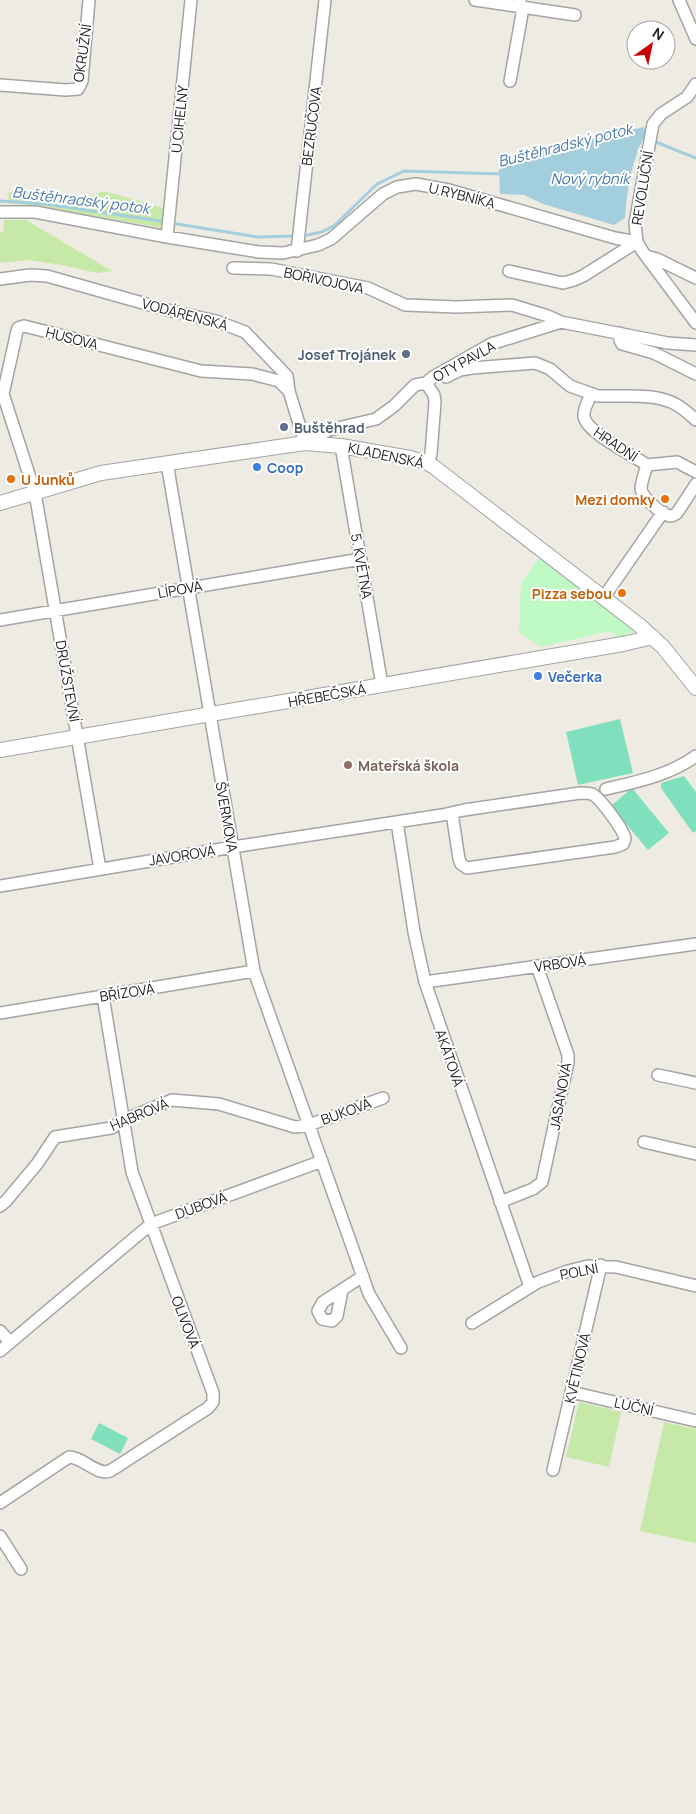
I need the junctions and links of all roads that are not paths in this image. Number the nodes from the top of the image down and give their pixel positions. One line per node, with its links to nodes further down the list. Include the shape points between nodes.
1 (89, 0): 11 (street, OKRUŽNÍ, via 82,81 78,89)
2 (191, 0): 13 (street, U CIHELNY)
3 (325, 0): 15 (street, BEZRUČOVA)
4 (475, 0): 6 (street)
5 (679, 0): 8 (street)
6 (521, 4): 7 (street); 9 (street)
7 (575, 15)
8 (696, 39)
9 (510, 81)
10 (696, 84): 14 (street, REVOLUČNÍ, via 687,97 661,114 653,124 636,214)
11 (0, 85)
12 (6, 211): 13 (street, BOŘIVOJOVA, via 35,212)
13 (167, 237): 16 (street, BOŘIVOJOVA)
14 (637, 242): 15 (street, U RYBNÍKA, via 449,190 407,185 378,198 331,239); 17 (street, REVOLUČNÍ); 20 (street, via 583,276 563,283)
15 (296, 251): 16 (street, U RYBNÍKA)
16 (274, 254): 19 (street, BOŘIVOJOVA)
17 (646, 256): 21 (street); 24 (street, REVOLUČNÍ)
18 (233, 268): 19 (street)
19 (271, 269): 23 (street, BOŘIVOJOVA, via 368,288 402,304 512,306)
20 (509, 271)
21 (696, 278)
22 (0, 279): 29 (street, VODÁRENSKÁ, via 42,275 216,321 245,332 286,373)
23 (561, 322): 25 (street, OTY PAVLA); 28 (street, OTY PAVLA, via 491,344)
24 (696, 323)
25 (620, 334): 26 (street, OTY PAVLA); 27 (street, via 624,345 654,353)
26 (696, 345)
27 (696, 374)
28 (426, 383): 31 (street, via 465,369 530,363 545,366 566,384); 33 (street, OTY PAVLA, via 415,386 376,419 329,430); 36 (street, via 435,402)
29 (289, 391): 30 (street, HUSOVA, via 279,382 252,374 201,371 24,326 17,330); 33 (street, VODÁRENSKÁ)
30 (2, 394): 40 (street, HUSOVA)
31 (591, 394): 32 (street, via 640,396 666,401); 37 (street, HRADNÍ, via 584,412 585,421 609,443)
32 (696, 420)
33 (305, 443): 34 (street, KLADENSKÁ); 35 (street, KLADENSKÁ)
34 (341, 446): 36 (street, KLADENSKÁ); 43 (street, 5. KVĚTNA)
35 (167, 463): 40 (street, KLADENSKÁ, via 101,473); 44 (street, ŠVERMOVA)
36 (428, 463): 45 (street, KLADENSKÁ)
37 (648, 465): 38 (street, HRADNÍ, via 678,462); 42 (street, HRADNÍ, via 642,492)
38 (696, 472)
39 (696, 484): 42 (street, via 676,514 670,516)
40 (35, 492): 41 (street, KLADENSKÁ); 46 (street, DRUŽSTEVNÍ)
41 (0, 503)
42 (662, 512): 45 (street)
43 (360, 559): 44 (street, LÍPOVÁ); 49 (street, 5. KVĚTNA)
44 (188, 588): 46 (street, LÍPOVÁ); 51 (street, ŠVERMOVA)
45 (604, 597): 48 (street, KLADENSKÁ)
46 (56, 611): 47 (street, LÍPOVÁ); 52 (street, DRUŽSTEVNÍ)
47 (0, 620)
48 (653, 637): 49 (street, HŘEBEČSKÁ); 50 (street, KLADENSKÁ)
49 (382, 685): 51 (street, HŘEBEČSKÁ)
50 (696, 688)
51 (210, 714): 52 (street, HŘEBEČSKÁ); 58 (street, ŠVERMOVA)
52 (77, 737): 53 (street, HŘEBEČSKÁ); 59 (street, DRUŽSTEVNÍ)
53 (0, 750)
54 (696, 756): 55 (street, via 678,768)
55 (606, 789)
56 (452, 813): 56 (street, JAVOROVÁ, via 587,793 597,798 623,830 625,839 615,847 467,868 459,859); 57 (street, JAVOROVÁ)
57 (398, 822): 58 (street, JAVOROVÁ); 64 (street, AKÁTOVÁ, via 414,932)
58 (233, 847): 59 (street, JAVOROVÁ); 63 (street, ŠVERMOVA)
59 (100, 869): 60 (street, JAVOROVÁ)
60 (0, 886)
61 (696, 944): 62 (street, VRBOVÁ)
62 (537, 966): 64 (street, VRBOVÁ); 75 (street, JASANOVÁ, via 568,1062 542,1182 533,1190)
63 (254, 971): 65 (street, BŘÍZOVÁ); 71 (street, ŠVERMOVA)
64 (425, 982): 75 (street, AKÁTOVÁ)
65 (103, 996): 66 (street, BŘÍZOVÁ); 70 (street, OLIVOVÁ)
66 (0, 1013)
67 (658, 1075): 68 (street)
68 (696, 1084)
69 (383, 1098): 71 (street, BUKOVÁ)
70 (124, 1121): 71 (street, HABROVÁ, via 180,1099 219,1104 290,1127); 76 (street, HABROVÁ, via 111,1128 55,1137 37,1164); 77 (street, OLIVOVÁ, via 132,1172)
71 (308, 1125): 74 (street, ŠVERMOVA)
72 (644, 1142): 73 (street)
73 (696, 1154)
74 (322, 1161): 77 (street, DUBOVÁ); 79 (street)
75 (500, 1202): 81 (street, AKÁTOVÁ)
76 (0, 1206)
77 (151, 1224): 85 (street, DUBOVÁ); 91 (street, OLIVOVÁ, via 213,1393 212,1405 110,1471 104,1472 69,1457)
78 (601, 1266): 80 (street, POLNÍ); 81 (street, POLNÍ, via 568,1270); 88 (street, KVĚTINOVÁ)
79 (363, 1276): 82 (street); 86 (street, via 371,1298)
80 (696, 1286)
81 (530, 1287): 83 (street, POLNÍ)
82 (342, 1290)
83 (472, 1323)
84 (0, 1331): 85 (street)
85 (10, 1342): 87 (street, DUBOVÁ)
86 (401, 1348)
87 (0, 1351)
88 (571, 1392): 89 (street, LUČNÍ); 90 (street, KVĚTINOVÁ)
89 (696, 1421)
90 (553, 1470)
91 (0, 1503)
92 (0, 1536): 93 (street)
93 (21, 1569)

